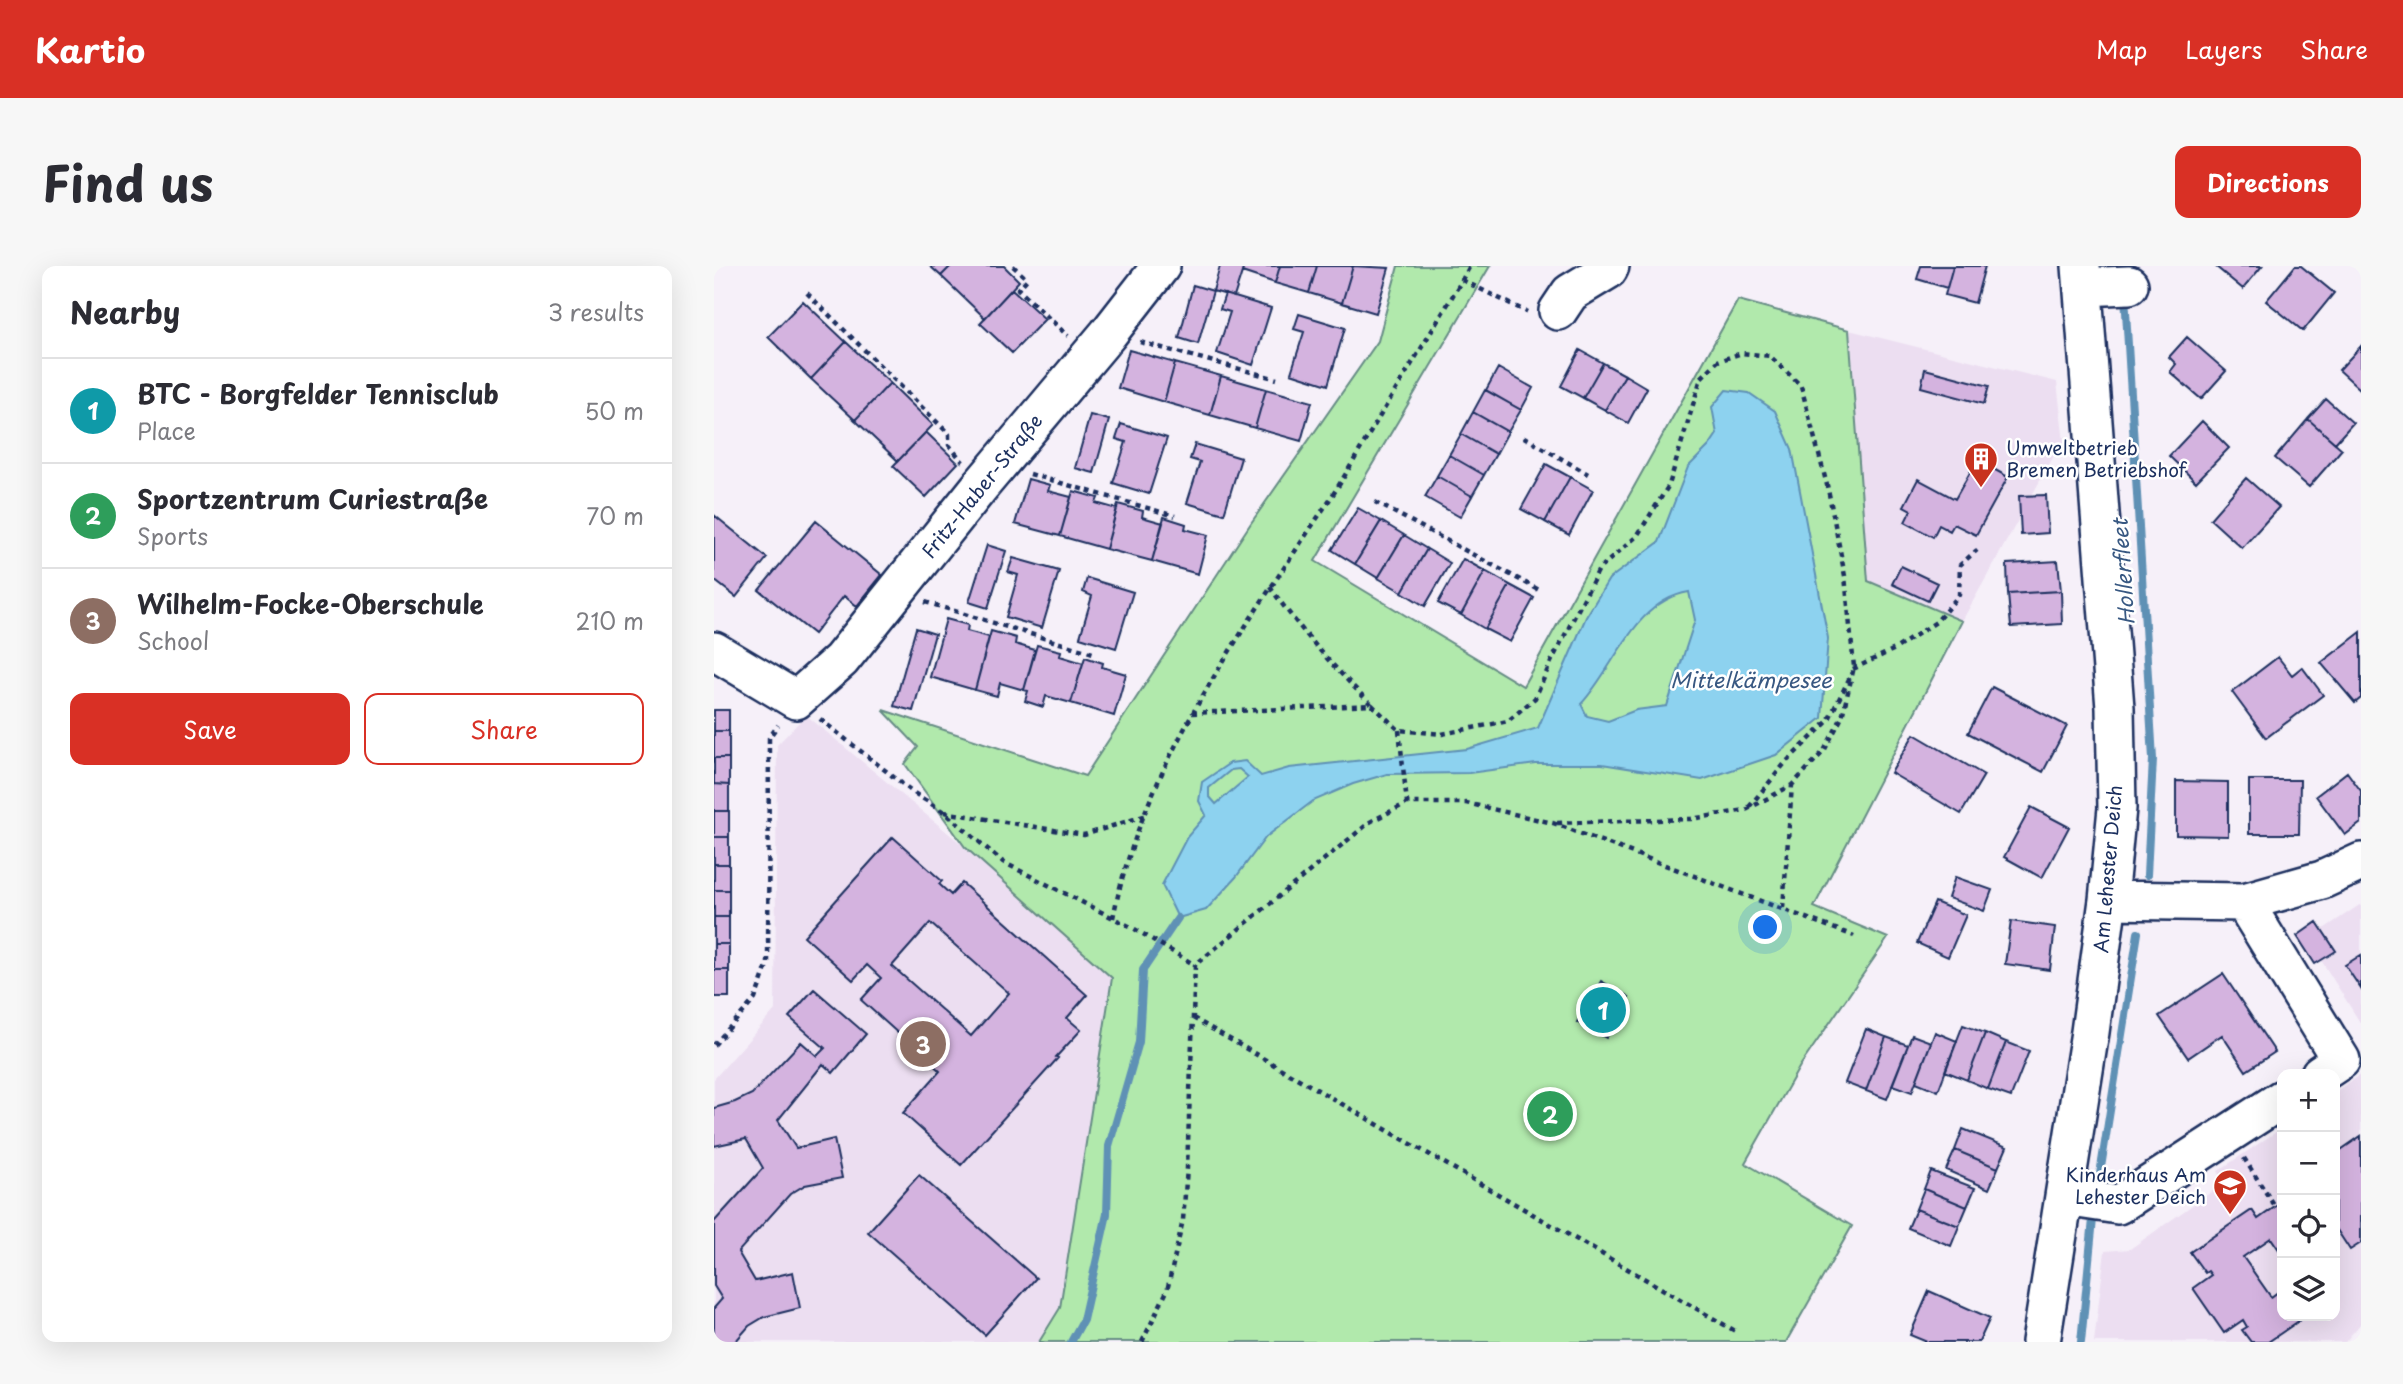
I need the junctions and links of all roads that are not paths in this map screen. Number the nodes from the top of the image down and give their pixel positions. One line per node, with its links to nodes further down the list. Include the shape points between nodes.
1 (1161, 266): 5 (street, Fritz-Haber-Straße, via 841,660 796,700)
2 (1611, 266): 4 (street, via 1570,293)
3 (2103, 281): 7 (street, Am Lehester Deich, via 2117,750)
4 (1558, 311)
5 (714, 651)
6 (2361, 862): 8 (street, via 2322,880)
7 (2108, 900): 8 (street); 11 (street, Am Lehester Deich)
8 (2244, 902): 9 (street, via 2341,1060)
9 (2328, 1069)
10 (2277, 1102): 11 (street, via 2118,1205)
11 (2086, 1200): 12 (street, Am Lehester Deich)
12 (2041, 1342)

